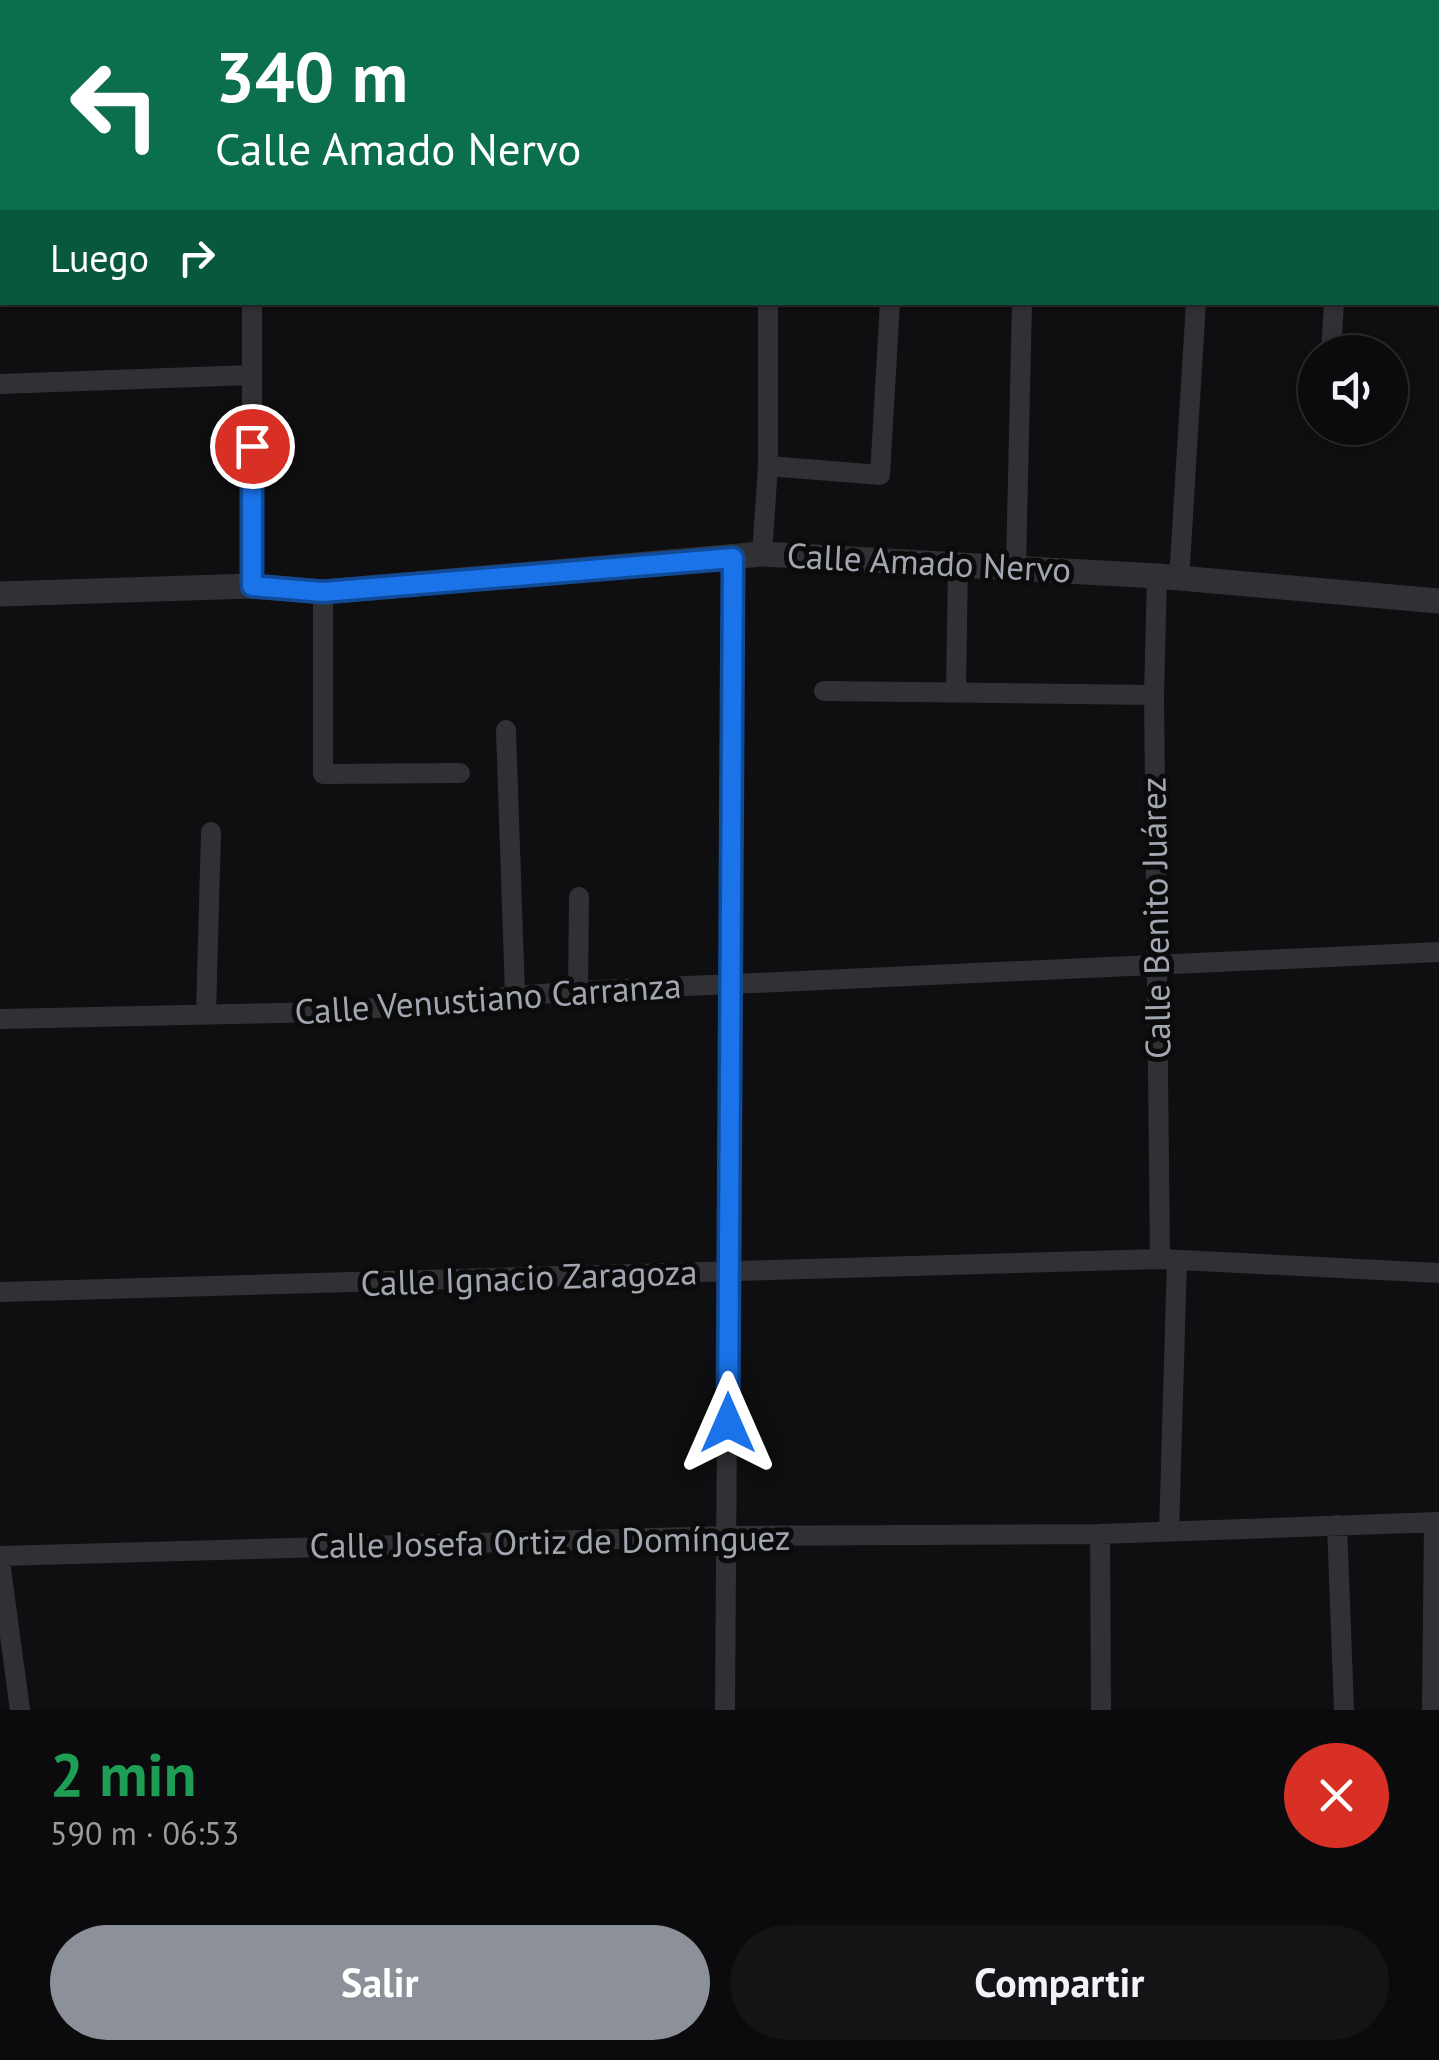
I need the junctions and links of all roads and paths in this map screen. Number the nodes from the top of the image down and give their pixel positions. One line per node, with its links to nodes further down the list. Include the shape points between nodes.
1 (252, 305): 8 (street)
2 (768, 305): 10 (street)
3 (890, 305): 10 (street, via 880,475)
4 (1022, 305): 14 (street)
5 (1196, 305): 15 (street, Calle Benito Juárez)
6 (1334, 305): 7 (street)
7 (1332, 335)
8 (252, 375): 9 (street); 16 (street)
9 (0, 384)
10 (768, 466): 11 (street)
11 (762, 554): 12 (street, Calle Amado Nervo); 13 (street, Calle Amado Nervo)
12 (733, 558): 17 (street, Calle Amado Nervo); 29 (street)
13 (958, 564): 14 (street, Calle Amado Nervo); 21 (street)
14 (1016, 566): 15 (street, Calle Amado Nervo)
15 (1168, 578): 19 (street, Calle Amado Nervo); 22 (street, Calle Benito Juárez)
16 (252, 586): 17 (street, Calle Amado Nervo); 18 (street, Calle Amado Nervo)
17 (323, 592): 24 (street, via 323,774)
18 (0, 594)
19 (1439, 600)
20 (824, 691): 21 (street)
21 (956, 691): 22 (street)
22 (1154, 695): 28 (street, Calle Benito Juárez)
23 (506, 730): 31 (street)
24 (460, 773)
25 (211, 832): 32 (street)
26 (579, 897): 30 (street)
27 (1439, 952): 28 (street, Calle Venustiano Carranza)
28 (1156, 967): 29 (street, Calle Venustiano Carranza); 34 (street, Calle Benito Juárez)
29 (730, 984): 30 (street, Calle Venustiano Carranza); 35 (street)
30 (578, 991): 31 (street, Calle Venustiano Carranza)
31 (515, 995): 32 (street, Calle Venustiano Carranza, via 330,1012)
32 (206, 1013): 33 (street, Calle Venustiano Carranza)
33 (0, 1019)
34 (1169, 1260): 35 (street, Calle Ignacio Zaragoza); 36 (street, Calle Ignacio Zaragoza); 40 (street, Calle Benito Juárez)
35 (728, 1273): 37 (street, Calle Ignacio Zaragoza); 42 (street)
36 (1439, 1273)
37 (0, 1292)
38 (1436, 1522): 39 (street, Calle Josefa Ortiz de Domínguez); 48 (street)
39 (1337, 1526): 40 (street, Calle Josefa Ortiz de Domínguez); 47 (street)
40 (1169, 1532): 41 (street, Calle Josefa Ortiz de Domínguez)
41 (1100, 1534): 42 (street, Calle Josefa Ortiz de Domínguez); 46 (street)
42 (727, 1536): 43 (street, Calle Josefa Ortiz de Domínguez); 45 (street)
43 (0, 1559): 44 (street)
44 (20, 1710)
45 (726, 1710)
46 (1101, 1710)
47 (1344, 1710)
48 (1432, 1710)

